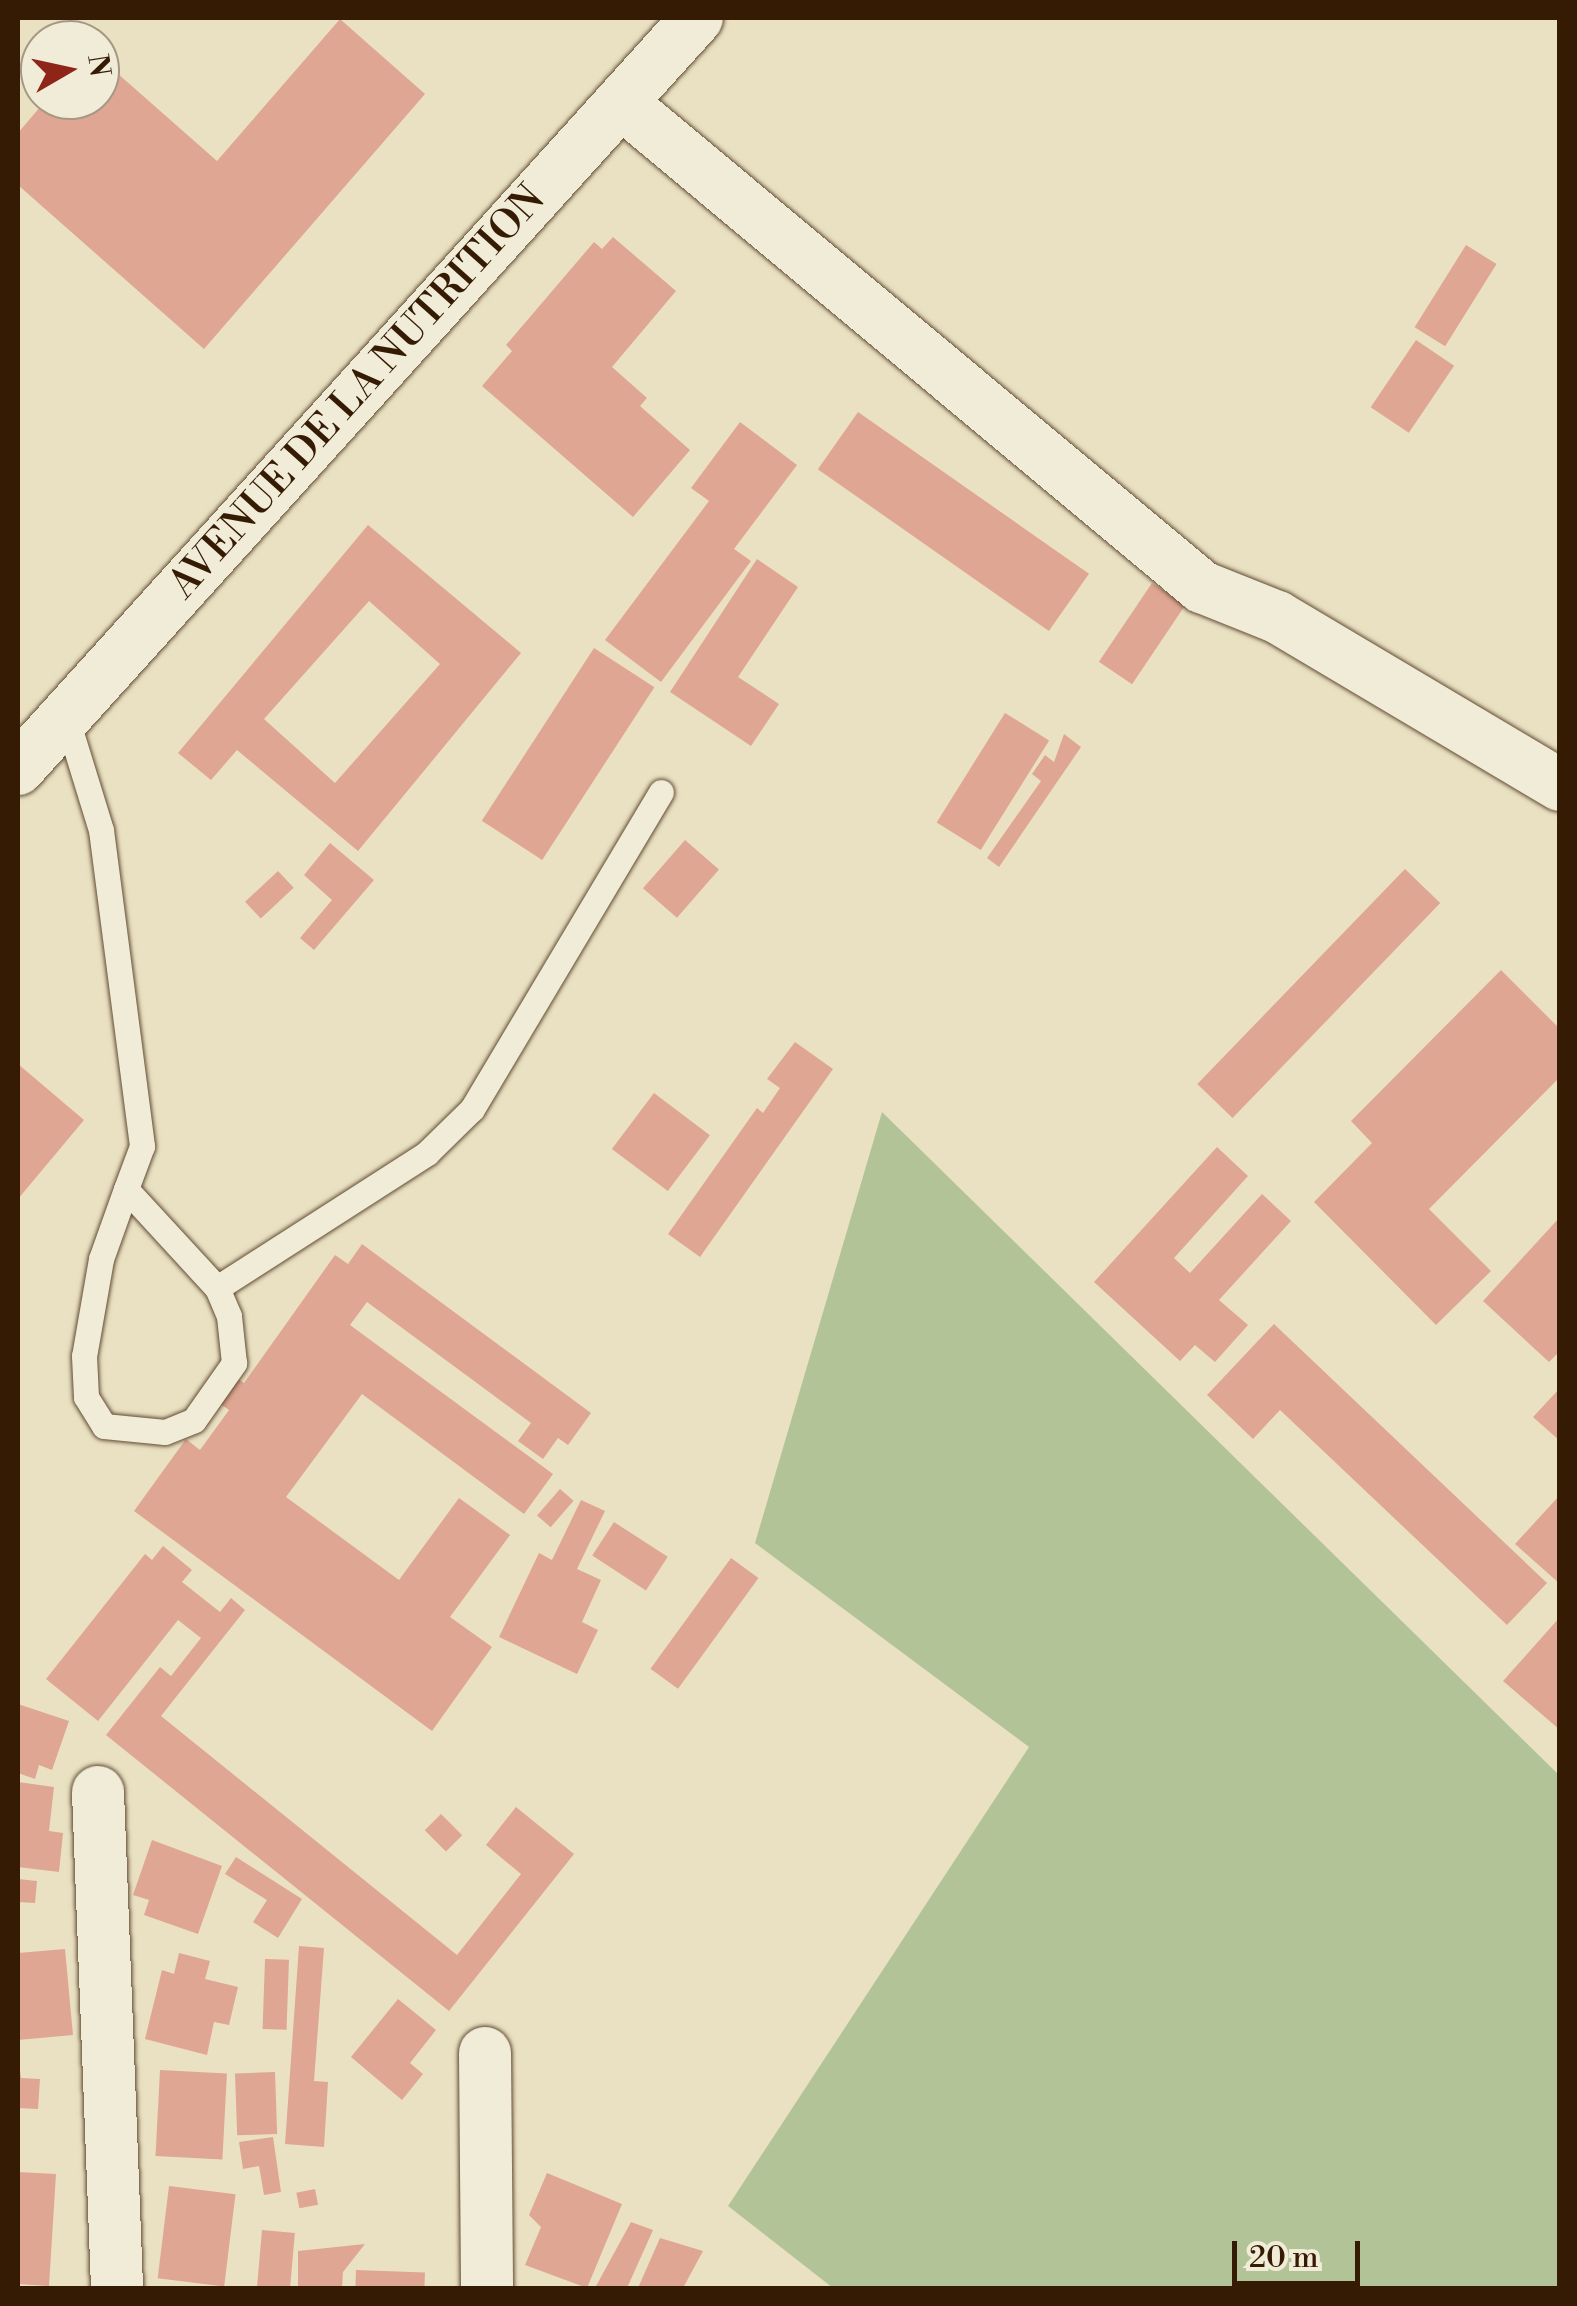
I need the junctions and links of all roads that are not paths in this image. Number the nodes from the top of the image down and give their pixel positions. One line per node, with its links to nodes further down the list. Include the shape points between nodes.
1 (698, 18): 2 (street, AVENUE DE LA NUTRITION)
2 (624, 105): 3 (street, AVENUE DE LA NUTRITION); 5 (street, via 1202,587 1277,617)
3 (65, 713): 4 (street, AVENUE DE LA NUTRITION); 7 (lane, via 101,830 142,1146)
4 (18, 768)
5 (1560, 784)
6 (661, 792): 8 (lane, via 472,1109 427,1153)
7 (126, 1189): 8 (lane); 8 (lane, via 102,1259 84,1356 86,1398 104,1426 165,1432 194,1420 215,1396 234,1363)
8 (216, 1288)
9 (98, 1792): 11 (street)
10 (485, 2053): 12 (street)
11 (117, 2288)
12 (487, 2288)

